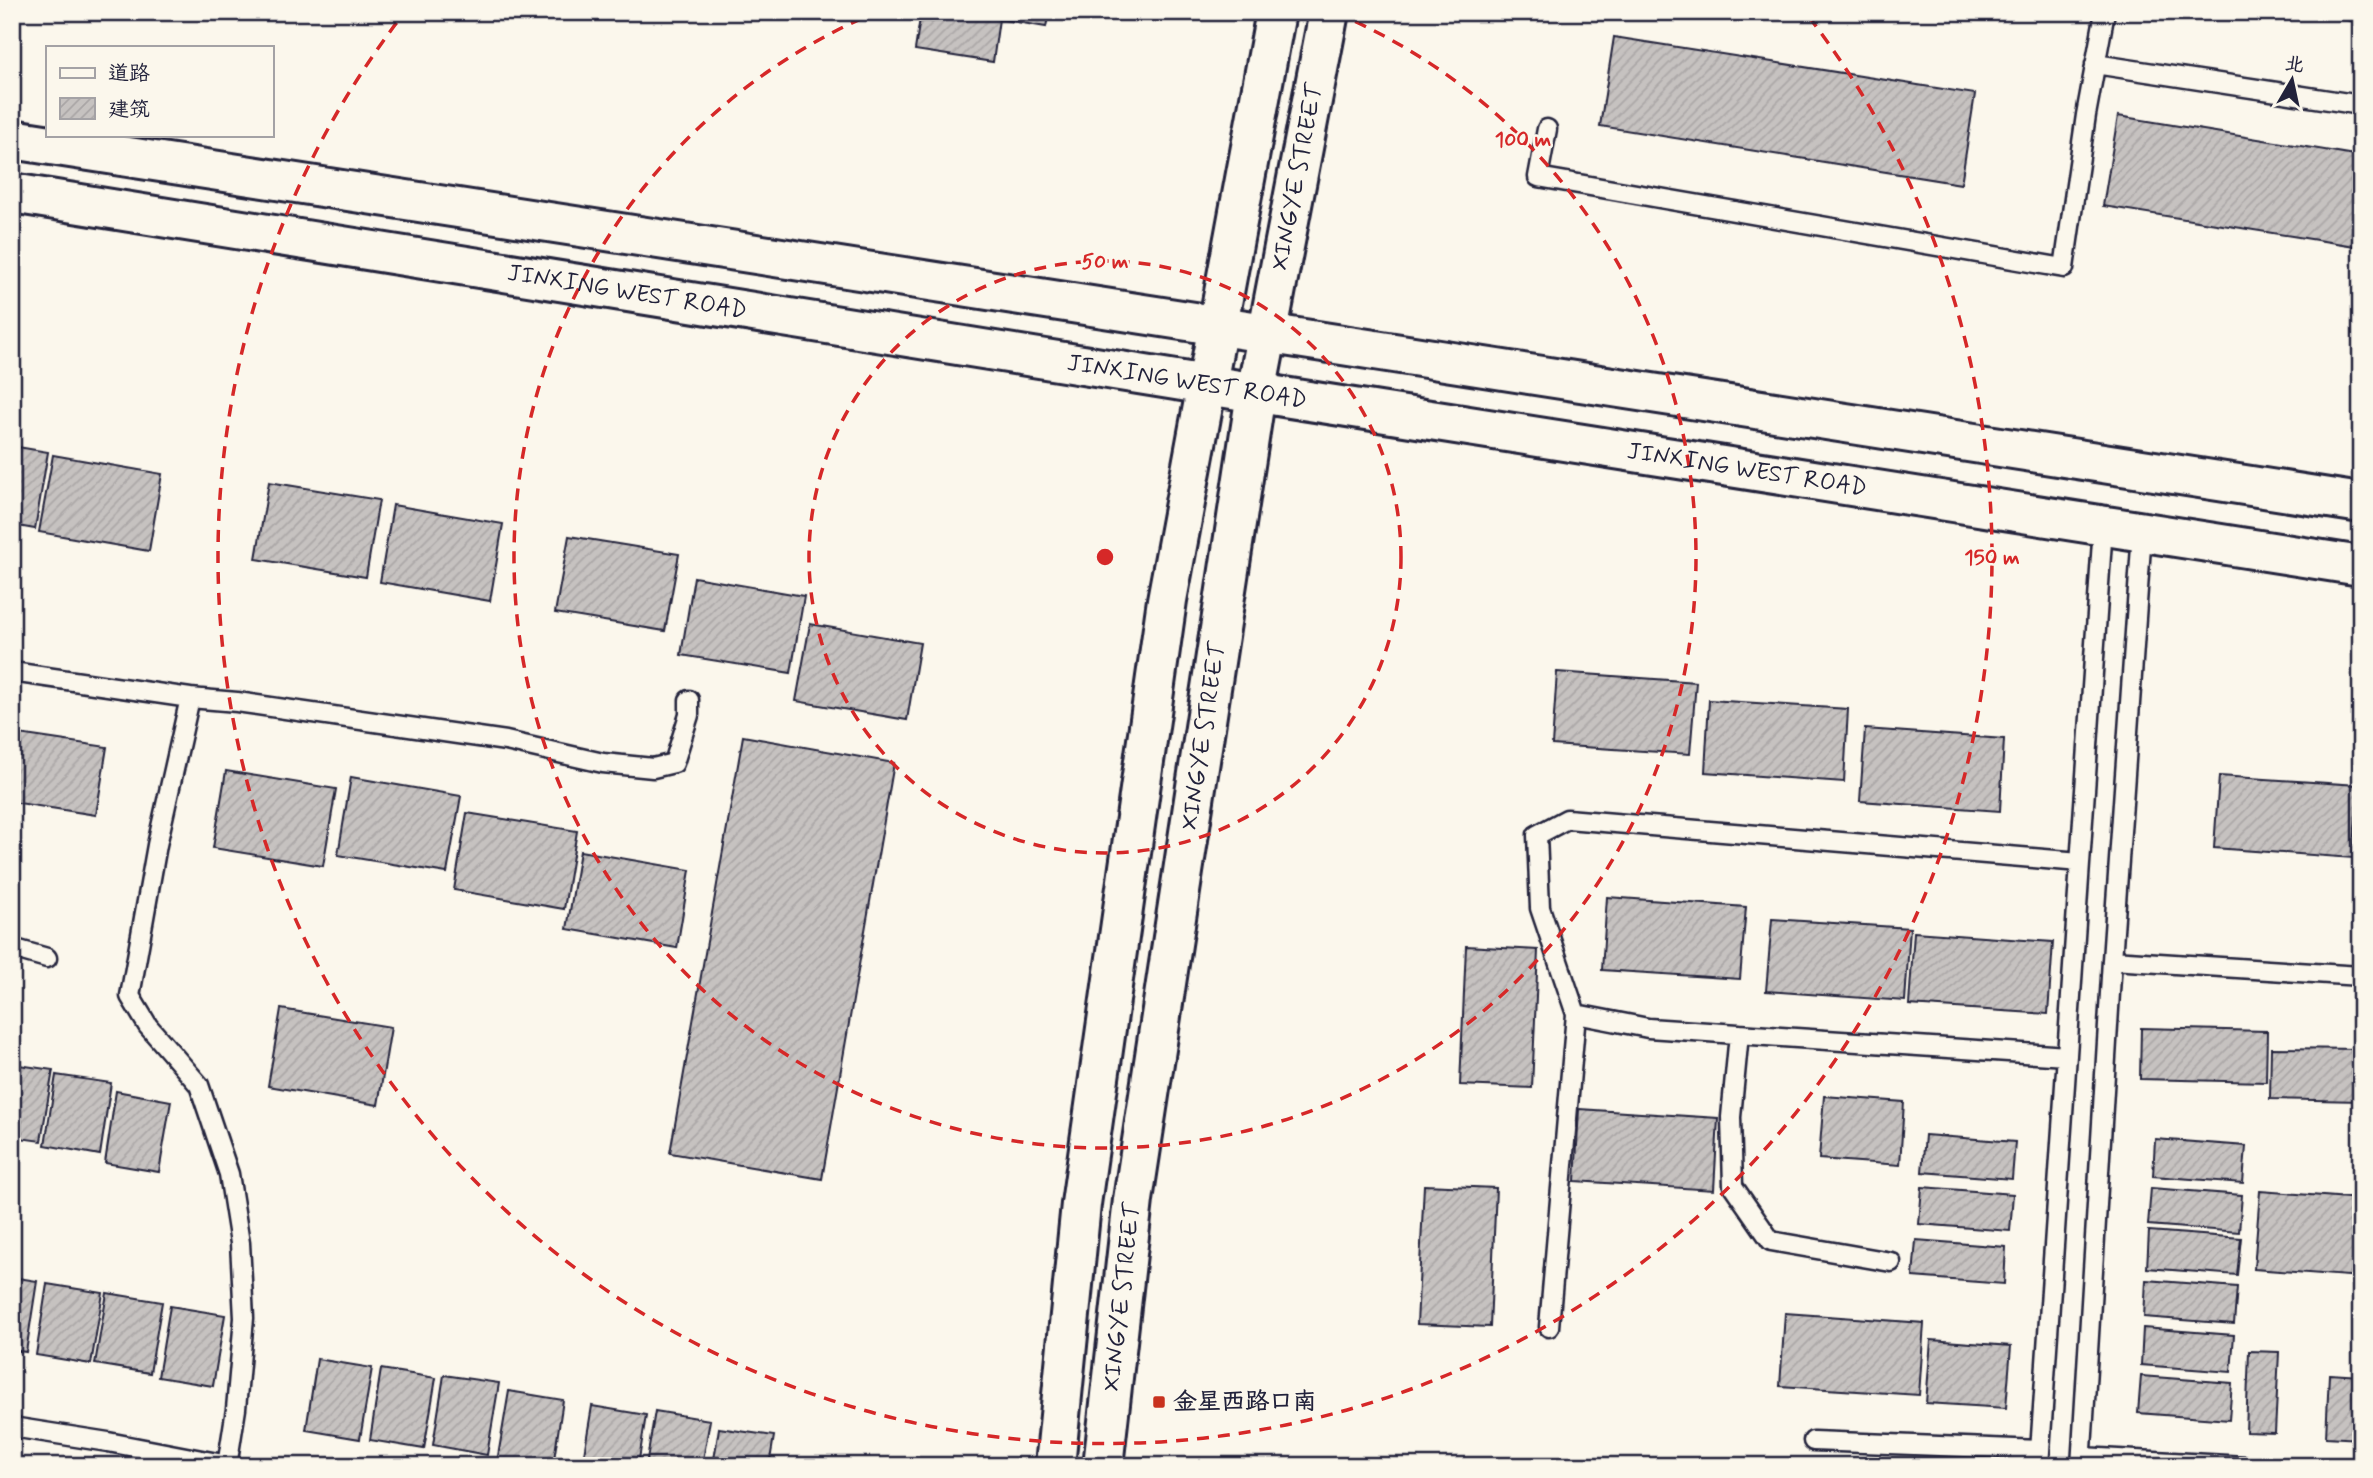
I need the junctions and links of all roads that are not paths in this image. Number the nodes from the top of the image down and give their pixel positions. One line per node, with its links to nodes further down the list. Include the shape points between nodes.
1 (1276, 12): 9 (main road, XINGYE STREET)
2 (1329, 12): 10 (main road, XINGYE STREET)
3 (2105, 12): 4 (lane)
4 (2095, 64): 5 (lane); 6 (lane, via 2064,268 1538,177)
5 (2361, 105)
6 (1547, 129)
7 (12, 139): 9 (main road)
8 (12, 193): 11 (main road, JINXING WEST ROAD)
9 (1219, 326): 10 (main road); 11 (main road, XINGYE STREET)
10 (1268, 333): 12 (main road, XINGYE STREET); 13 (main road)
11 (1207, 385): 12 (main road, JINXING WEST ROAD); 35 (main road, XINGYE STREET, via 1167,600 1083,1191)
12 (1256, 393): 14 (main road, JINXING WEST ROAD); 36 (main road, XINGYE STREET, via 1133,1200)
13 (2361, 503)
14 (2103, 526): 15 (main road, JINXING WEST ROAD); 20 (lane)
15 (2142, 532): 16 (main road, JINXING WEST ROAD); 23 (lane)
16 (2361, 566)
17 (12, 672): 18 (lane)
18 (190, 698): 19 (lane, via 506,741 603,763 653,768 674,763); 34 (lane, via 130,996 148,1026 199,1085 229,1174 240,1243 244,1318)
19 (690, 700)
20 (2080, 862): 25 (lane, via 1567,819 1537,835 1540,908); 27 (lane)
21 (12, 948): 22 (lane)
22 (47, 958)
23 (2112, 960): 24 (lane); 33 (lane)
24 (2361, 976)
25 (1576, 1014): 26 (lane, via 1648,1028); 29 (lane)
26 (1739, 1034): 27 (lane); 28 (lane, via 1731,1117 1733,1186 1771,1241)
27 (2067, 1056): 32 (lane)
28 (1891, 1262)
29 (1549, 1327)
30 (12, 1427): 34 (lane)
31 (1812, 1441): 32 (lane)
32 (2040, 1458)
33 (2082, 1461): 37 (lane)
34 (228, 1466)
35 (1055, 1466)
36 (1103, 1466)
37 (2245, 1466)

